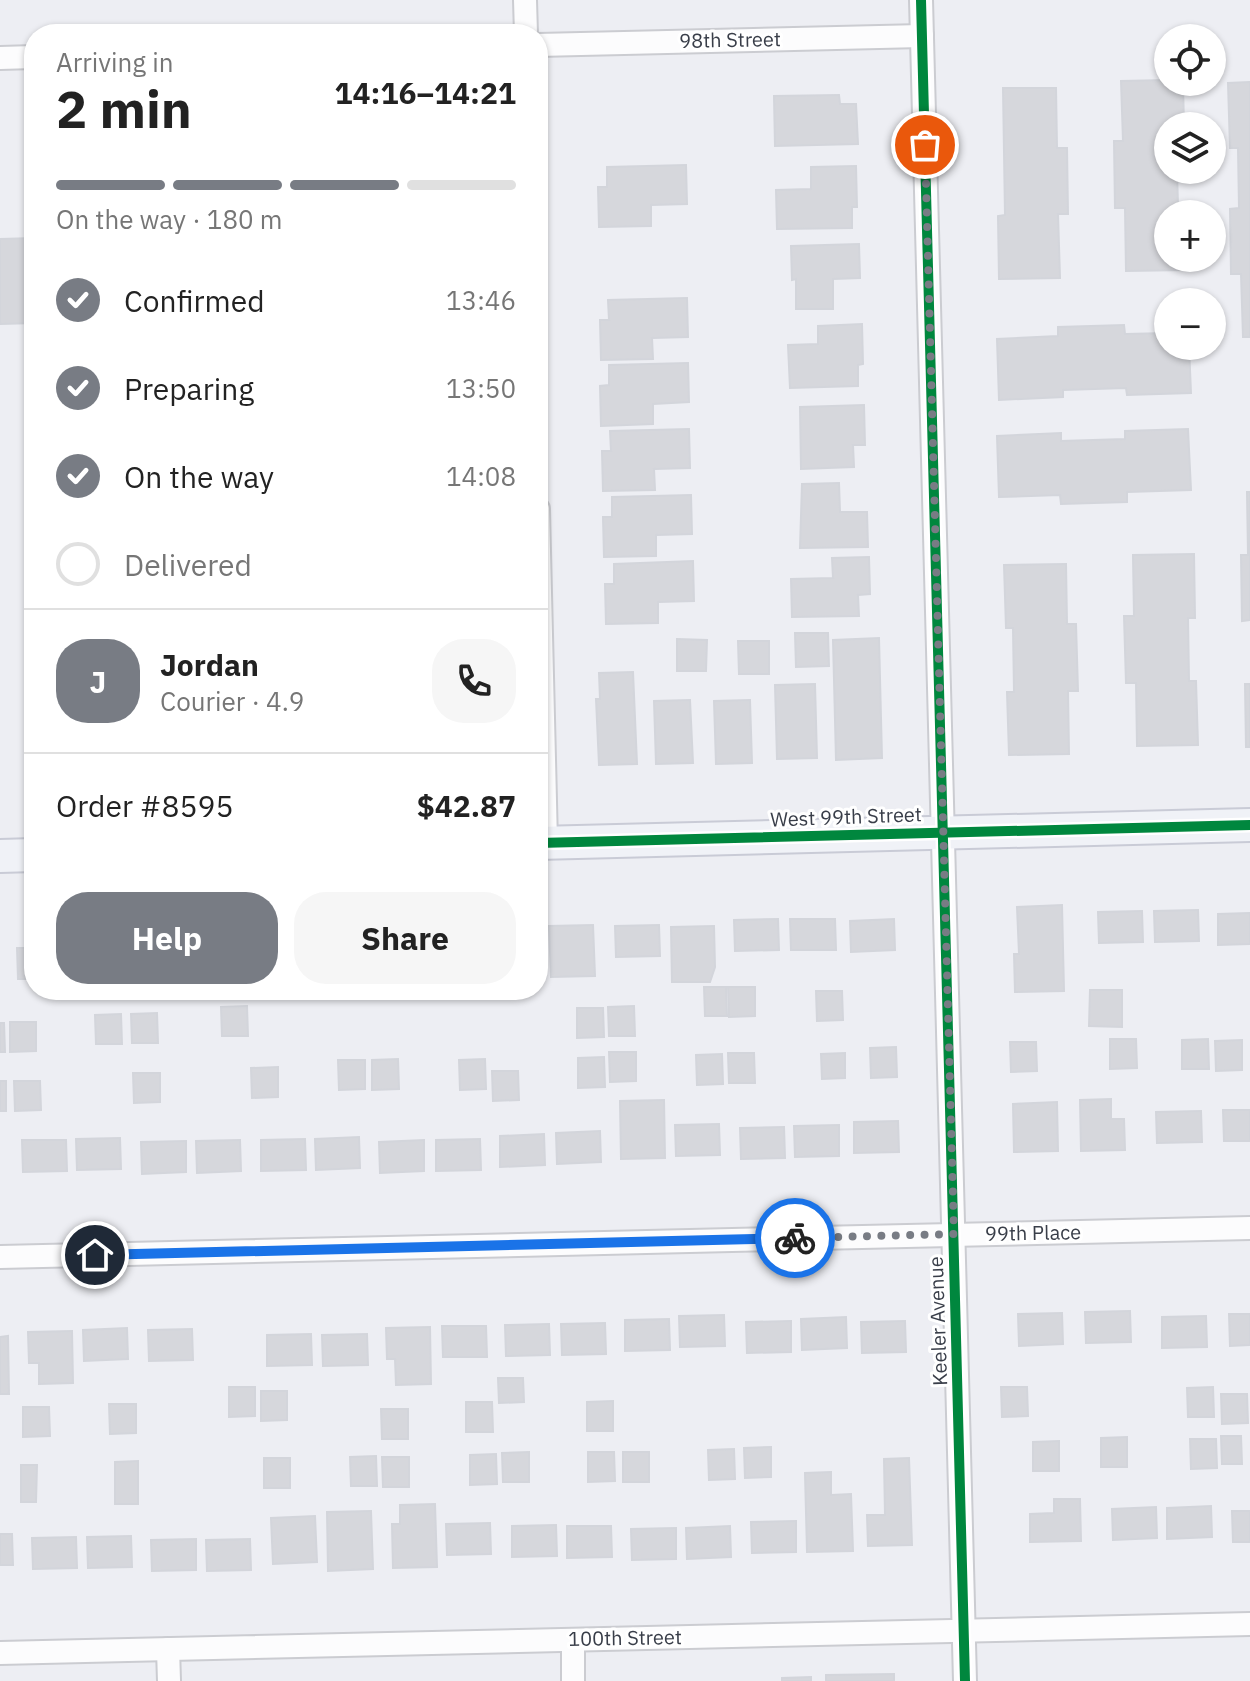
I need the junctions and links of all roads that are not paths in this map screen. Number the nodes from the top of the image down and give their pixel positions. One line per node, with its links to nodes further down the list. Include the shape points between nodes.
1 (525, 0): 3 (street)
2 (921, 0): 4 (street, Keeler Avenue)
3 (526, 24)
4 (922, 36): 5 (street, 98th Street); 9 (street, Keeler Avenue)
5 (548, 45)
6 (24, 57): 7 (street)
7 (0, 58)
8 (1250, 825): 9 (street, West 99th Street)
9 (943, 832): 10 (street, West 99th Street); 14 (street, Keeler Avenue)
10 (548, 843)
11 (24, 855): 12 (street)
12 (0, 856)
13 (1250, 1228): 14 (street, 99th Place)
14 (954, 1234): 15 (street, 99th Place); 17 (street, Keeler Avenue)
15 (0, 1257)
16 (1250, 1624): 17 (street, 100th Street)
17 (964, 1630): 18 (street, 100th Street); 23 (street, Keeler Avenue)
18 (573, 1640): 19 (street, 100th Street); 22 (street)
19 (168, 1649): 20 (street, 100th Street); 21 (street)
20 (0, 1653)
21 (169, 1681)
22 (573, 1681)
23 (965, 1681)

